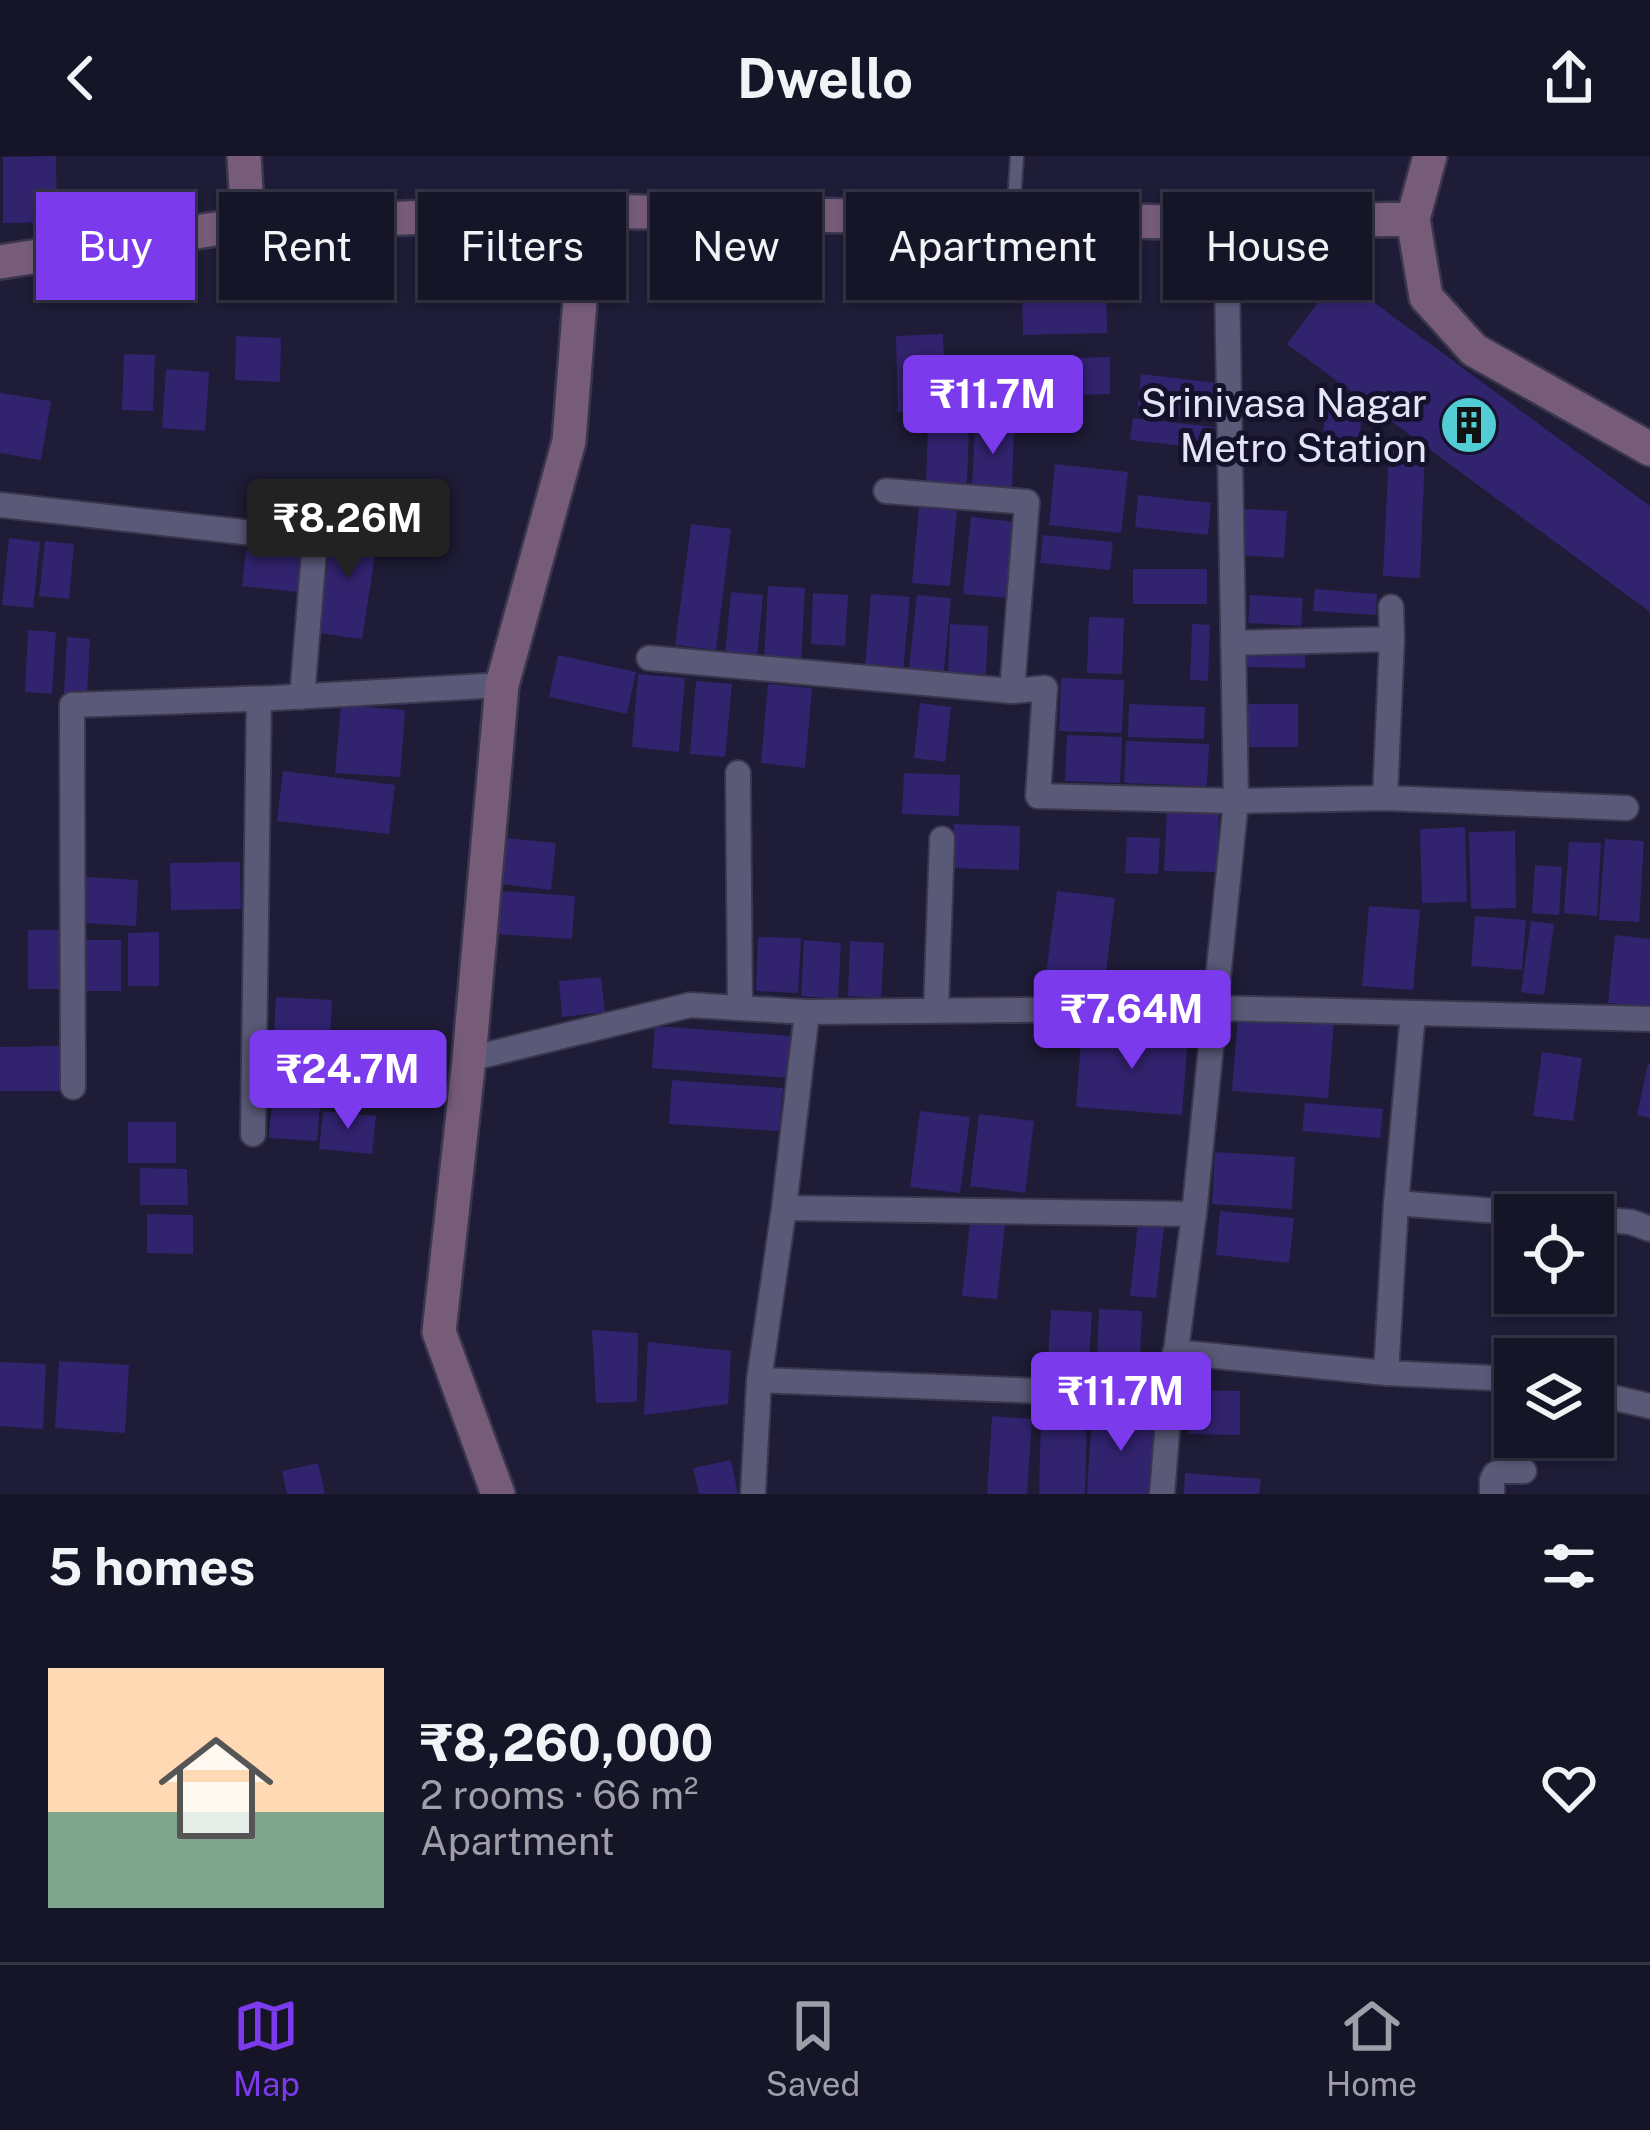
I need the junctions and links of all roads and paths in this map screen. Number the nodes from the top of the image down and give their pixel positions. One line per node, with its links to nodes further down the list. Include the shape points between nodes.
1 (244, 156): 4 (street)
2 (1017, 156): 5 (lane)
3 (1430, 156): 8 (street)
4 (246, 192)
5 (1015, 192)
6 (626, 212): 7 (street)
7 (846, 216)
8 (1413, 219): 9 (street); 14 (street, via 1426,297 1474,350)
9 (1372, 220)
10 (219, 228): 11 (street)
11 (0, 262)
12 (580, 300): 21 (street, via 569,441)
13 (1227, 300): 19 (street)
14 (1650, 449)
15 (886, 490): 22 (street, via 1027,502)
16 (0, 505): 23 (street, via 315,541)
17 (1391, 607): 18 (street)
18 (1392, 639): 19 (street); 26 (street)
19 (1233, 643): 27 (street)
20 (649, 658): 22 (street)
21 (502, 685): 23 (street); 36 (street)
22 (1012, 691): 27 (street, via 1045,688 1037,796)
23 (302, 697): 24 (street)
24 (259, 699): 37 (street, via 72,705); 38 (street)
25 (738, 772): 30 (street)
26 (1384, 797): 27 (street); 28 (street)
27 (1236, 801): 31 (street)
28 (1626, 808)
29 (942, 839): 32 (street)
30 (740, 1008): 33 (street); 36 (street, via 691,1006)
31 (1216, 1008): 32 (street); 34 (street); 42 (street)
32 (936, 1010): 33 (street)
33 (808, 1012): 40 (street)
34 (1413, 1013): 35 (street); 39 (street)
35 (1650, 1018)
36 (469, 1059): 53 (street, via 439,1332)
37 (74, 1087)
38 (253, 1134)
39 (1396, 1202): 41 (street); 46 (street)
40 (784, 1208): 42 (street); 48 (street)
41 (1494, 1210)
42 (1194, 1214): 45 (street)
43 (1614, 1221): 44 (street)
44 (1650, 1228)
45 (1175, 1352): 46 (street); 49 (street)
46 (1386, 1373): 47 (street)
47 (1494, 1378)
48 (759, 1380): 49 (street); 54 (street)
49 (1170, 1396): 55 (street)
50 (1614, 1398): 51 (street)
51 (1650, 1406)
52 (1524, 1471): 56 (street, via 1495,1474)
53 (498, 1494)
54 (753, 1494)
55 (1162, 1494)
56 (1492, 1494)

